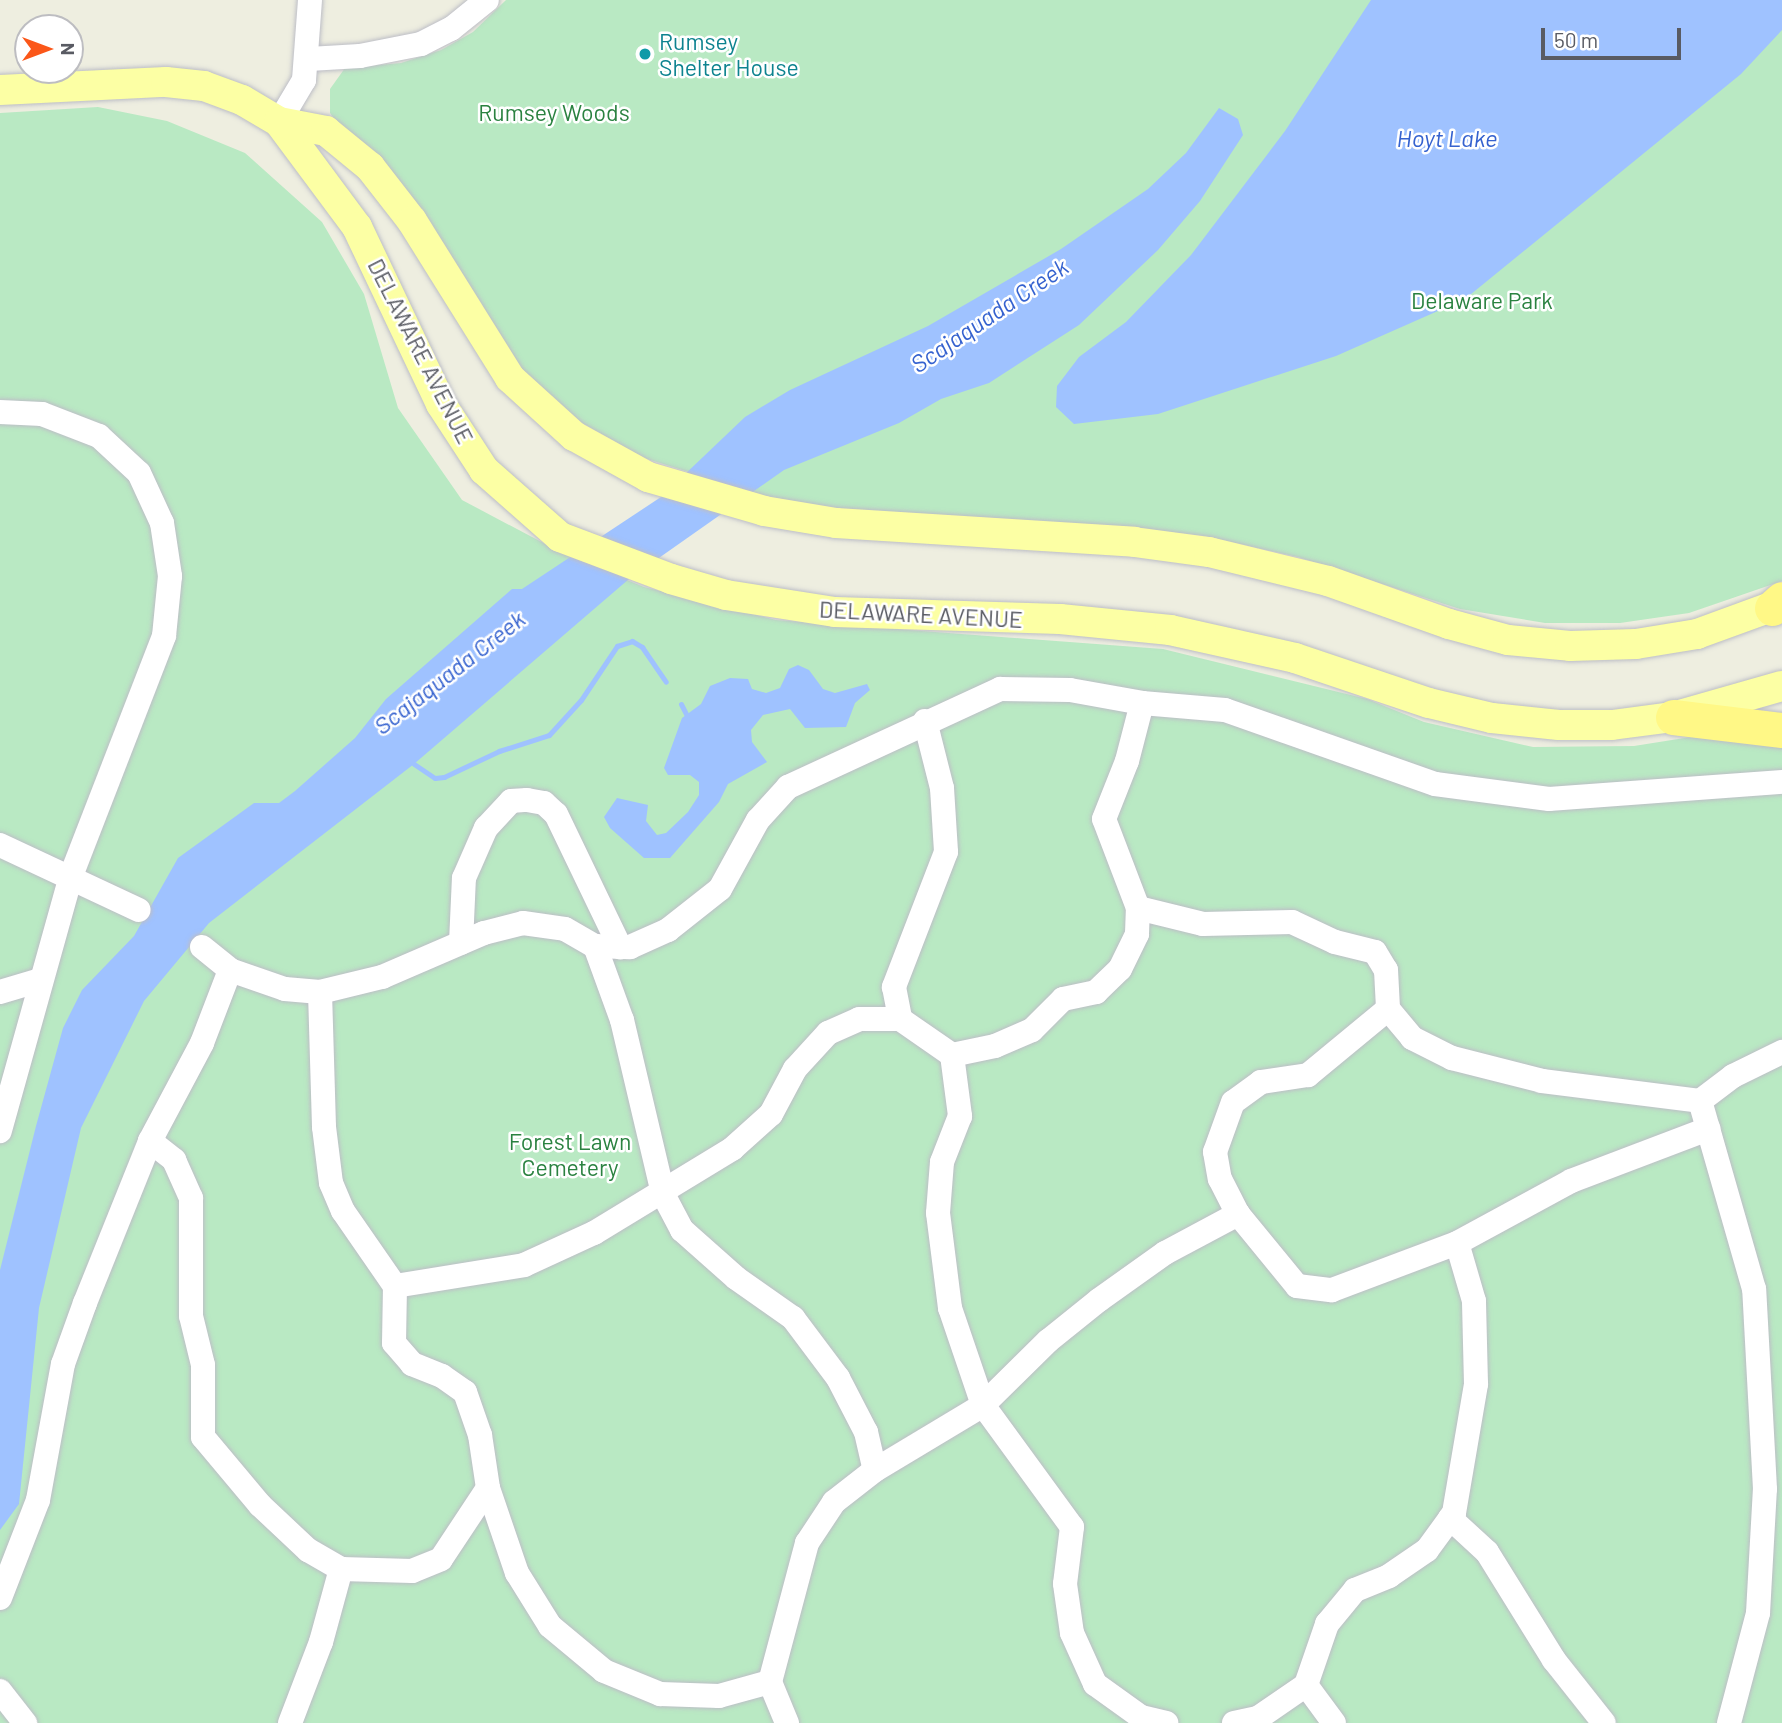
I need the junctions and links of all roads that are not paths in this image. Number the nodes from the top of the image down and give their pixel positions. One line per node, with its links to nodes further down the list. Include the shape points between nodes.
1 (310, 0): 3 (street)
2 (487, 0): 3 (street, via 451,29 421,44)
3 (309, 60): 5 (street, via 304,80)
4 (0, 90): 5 (main road, DELAWARE AVENUE, via 166,82 204,86 242,100)
5 (279, 122): 7 (main road, DELAWARE AVENUE, via 326,131 370,167 412,221 510,378 573,436 648,477 764,512 904,530 1135,542 1209,552 1328,581 1508,640 1570,646 1636,644 1697,634); 10 (main road, DELAWARE AVENUE, via 356,227 464,442 513,499 560,537 671,579 726,594 835,612 1060,619 1170,630 1295,658 1492,719 1612,725)
6 (0, 412): 15 (street, via 42,414 99,436 139,473 162,523 170,576 164,636)
7 (1779, 604)
8 (1782, 686): 10 (main road, DELAWARE AVENUE)
9 (1142, 703): 11 (street, via 1070,690 1000,688); 13 (street, via 1225,710 1435,784 1549,799); 16 (street, via 1127,761 1104,819)
10 (1673, 717): 12 (highway)
11 (925, 720): 20 (street, via 788,787 758,820 720,889 668,930); 26 (street, via 942,788 946,852 894,987)
12 (1782, 730)
13 (1782, 782)
14 (0, 845): 15 (street)
15 (71, 876): 17 (street); 22 (street)
16 (1138, 908): 25 (street, via 1203,924 1292,922 1335,942 1375,953 1386,970); 28 (street, via 1137,934 1126,957 1097,992 1063,999 1032,1030 995,1046)
17 (139, 910)
18 (461, 943): 20 (street, via 523,923 565,929); 20 (street, via 464,878 486,828 511,801 527,800 544,803 556,814); 24 (street, via 382,977)
19 (202, 947): 21 (street)
20 (608, 947): 33 (street)
21 (230, 970): 24 (street, via 285,989); 32 (street, via 202,1043)
22 (40, 980): 23 (street); 31 (street)
23 (0, 992)
24 (320, 992): 36 (street, via 324,1127 331,1183 344,1211)
25 (1388, 1009): 29 (street, via 1412,1038 1452,1058 1542,1081); 34 (street, via 1308,1075 1261,1082 1233,1102 1215,1152 1220,1179)
26 (900, 1019): 28 (street); 33 (street, via 859,1019 828,1034 794,1069 771,1114 732,1149)
27 (1782, 1052): 29 (street, via 1733,1076)
28 (952, 1055): 37 (street, via 960,1116 942,1162 938,1213 950,1308)
29 (1700, 1101): 30 (street)
30 (1709, 1129): 35 (street, via 1571,1181); 46 (street, via 1754,1289 1765,1489 1758,1613)
31 (0, 1131)
32 (150, 1142): 41 (street, via 173,1160 191,1198 191,1316 203,1365 203,1437 298,1541); 42 (street, via 63,1364 38,1500)
33 (663, 1194): 36 (street, via 524,1265); 38 (street, via 682,1230 736,1278 793,1318 838,1378 866,1432)
34 (1238, 1214): 35 (street, via 1297,1286 1332,1290); 37 (street, via 1165,1253 1099,1300 1048,1341)
35 (1457, 1243): 40 (street, via 1474,1301 1476,1384)
36 (395, 1286): 39 (street, via 394,1343 412,1364 465,1392 480,1435)
37 (983, 1405): 38 (street); 50 (street, via 1072,1527 1065,1584 1072,1633 1095,1684 1141,1717)
38 (875, 1470): 43 (street, via 834,1502 807,1543)
39 (488, 1488): 41 (street, via 441,1559 412,1571); 43 (street, via 517,1573 543,1616 604,1671 660,1694 719,1696)
40 (1450, 1518): 44 (street, via 1427,1550 1389,1576 1354,1590 1327,1624); 53 (street, via 1486,1552 1554,1660)
41 (341, 1569): 48 (street, via 321,1642)
42 (0, 1598)
43 (770, 1682): 49 (street)
44 (1306, 1685): 51 (street, via 1258,1718); 52 (street)
45 (0, 1691): 47 (street)
46 (1729, 1721)
47 (26, 1723)
48 (290, 1723)
49 (787, 1723)
50 (1166, 1723)
51 (1234, 1723)
52 (1334, 1723)
53 (1604, 1723)

